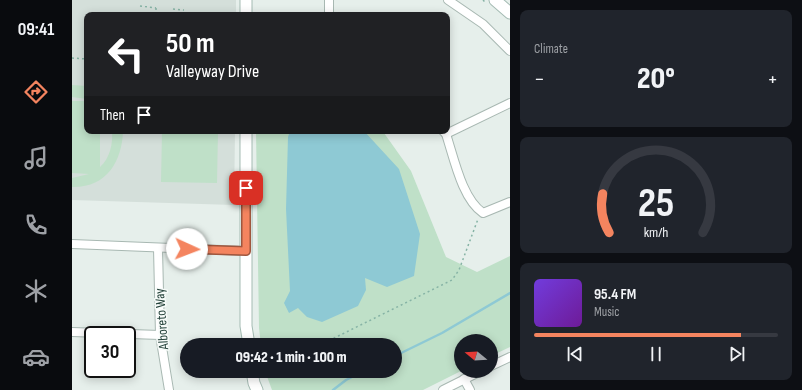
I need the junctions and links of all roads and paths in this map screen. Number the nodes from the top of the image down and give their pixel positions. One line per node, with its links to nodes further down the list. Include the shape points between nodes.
1 (246, 0): 9 (street)
2 (329, 0): 10 (street)
3 (448, 0): 12 (street, via 483,24)
4 (495, 0): 11 (street)
5 (140, 6): 8 (path, via 157,8)
6 (173, 9): 7 (path)
7 (184, 10)
8 (156, 12)
9 (246, 12)
10 (329, 12)
11 (510, 13)
12 (510, 51)
13 (72, 58): 14 (path)
14 (84, 59)
15 (510, 103): 16 (street)
16 (450, 130)
17 (246, 134): 23 (street)
18 (444, 134): 20 (street, via 466,192 473,206)
19 (510, 202): 20 (street, via 483,212)
20 (479, 210): 27 (path, via 459,270 452,280)
21 (72, 244): 22 (street)
22 (158, 248): 23 (street); 25 (street, Alboreto Way)
23 (246, 251): 26 (street)
24 (72, 332): 25 (street)
25 (160, 335): 32 (street, Alboreto Way)
26 (248, 338)
27 (334, 338)
28 (510, 357): 29 (street)
29 (498, 363)
30 (254, 378): 33 (street)
31 (464, 379): 34 (street); 35 (street)
32 (170, 390)
33 (257, 390)
34 (443, 390)
35 (470, 390)

